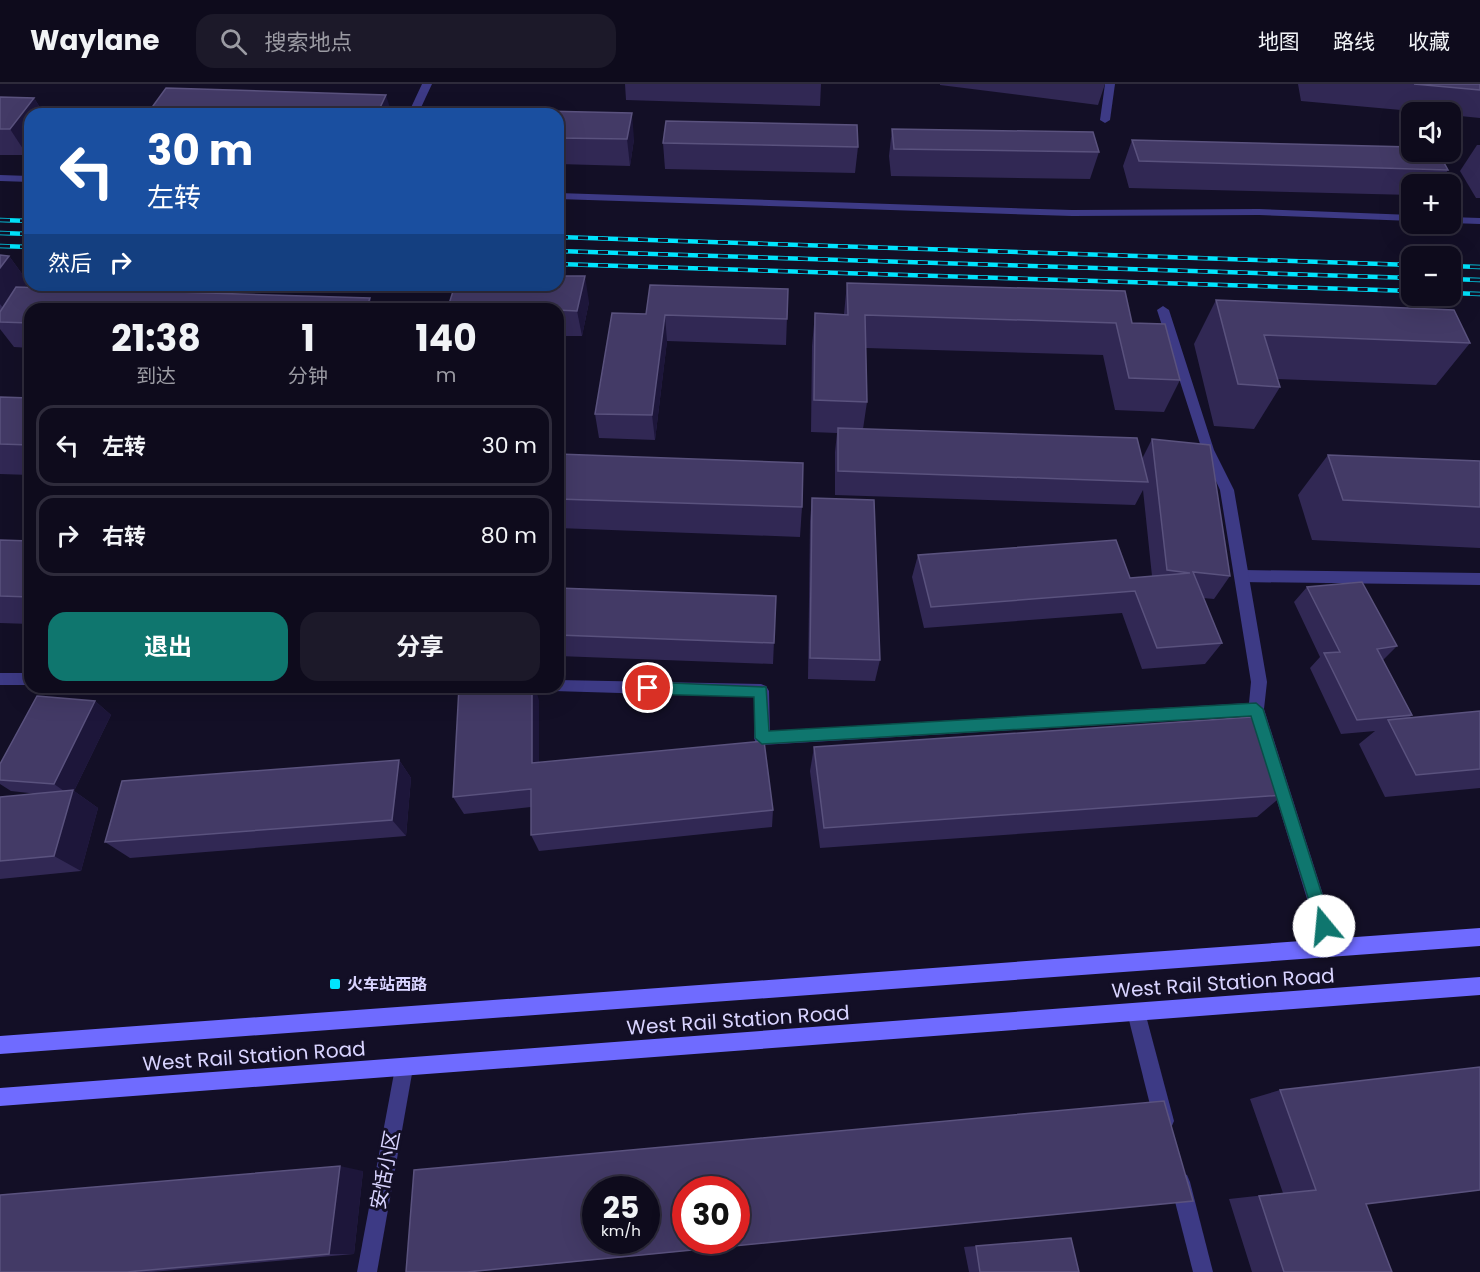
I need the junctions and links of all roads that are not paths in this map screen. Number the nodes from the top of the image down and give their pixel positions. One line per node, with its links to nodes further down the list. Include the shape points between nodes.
1 (427, 84): 3 (street)
2 (1110, 84): 4 (street)
3 (416, 108)
4 (1104, 120)
5 (0, 178): 6 (street)
6 (24, 179)
7 (564, 196): 8 (street, via 1060,213 1259,212)
8 (1401, 218)
9 (1461, 220): 10 (street)
10 (1480, 221)
11 (1163, 310): 12 (street, via 1208,450 1227,490)
12 (1242, 576): 13 (street); 17 (street, via 1259,682)
13 (1480, 579)
14 (0, 679): 15 (street)
15 (24, 679)
16 (564, 686): 17 (street, via 761,691 762,738)
17 (1256, 709): 19 (street)
18 (1480, 937): 19 (main road, West Rail Station Road)
19 (1331, 948): 22 (main road, West Rail Station Road)
20 (1480, 986): 21 (main road, West Rail Station Road)
21 (1136, 1012): 23 (main road, West Rail Station Road); 25 (street)
22 (0, 1045)
23 (404, 1068): 24 (main road, West Rail Station Road); 27 (street, 安恬小区)
24 (0, 1097)
25 (1168, 1136)
26 (1174, 1159): 28 (street)
27 (367, 1272)
28 (1203, 1272)

